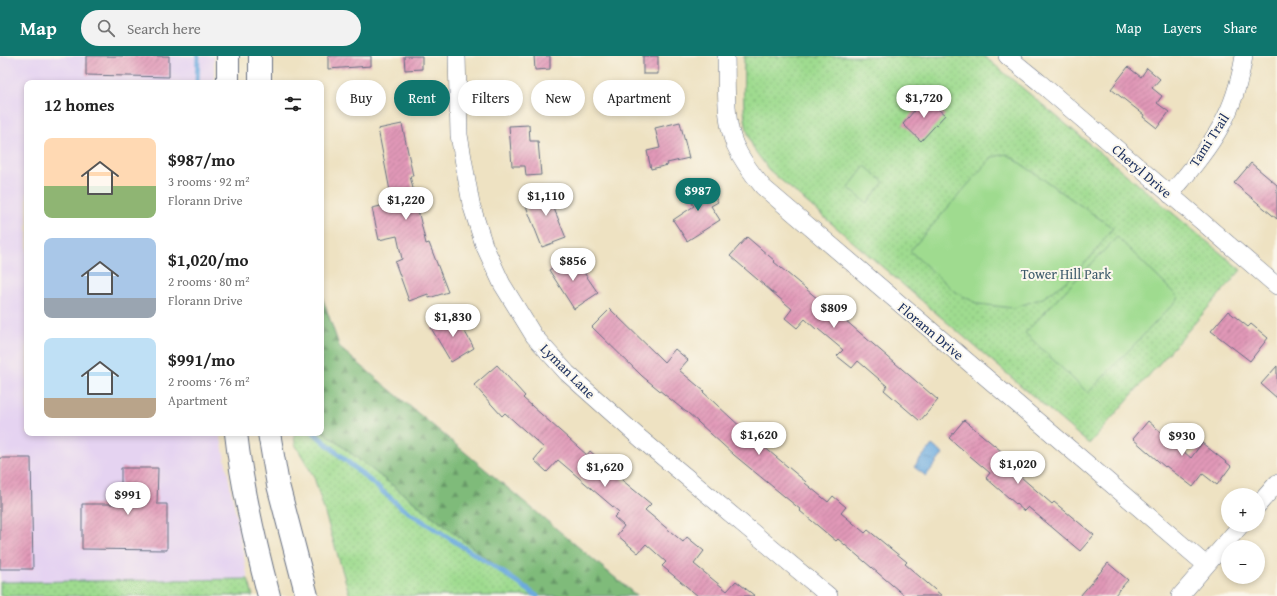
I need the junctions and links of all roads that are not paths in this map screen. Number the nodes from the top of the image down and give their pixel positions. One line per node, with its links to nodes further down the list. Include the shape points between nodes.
1 (228, 56): 7 (main road)
2 (260, 56): 8 (main road)
3 (458, 56): 19 (street, Lyman Lane, via 459,135 471,204 484,244 502,284 534,336 567,373 635,434)
4 (726, 56): 16 (street, Florann Drive, via 728,119 735,144 746,166 763,187)
5 (1007, 56): 9 (street, Cheryl Drive)
6 (1244, 56): 9 (street, Tami Trail, via 1234,98 1221,126)
7 (228, 80)
8 (260, 80)
9 (1170, 195): 10 (street, Cheryl Drive)
10 (1277, 286)
11 (236, 436): 17 (main road, via 248,506)
12 (270, 436): 18 (main road, via 278,485)
13 (1277, 482): 14 (street)
14 (1265, 497)
15 (1235, 532): 16 (street)
16 (1206, 565): 20 (street)
17 (269, 596)
18 (307, 596)
19 (829, 596)
20 (1180, 596)

